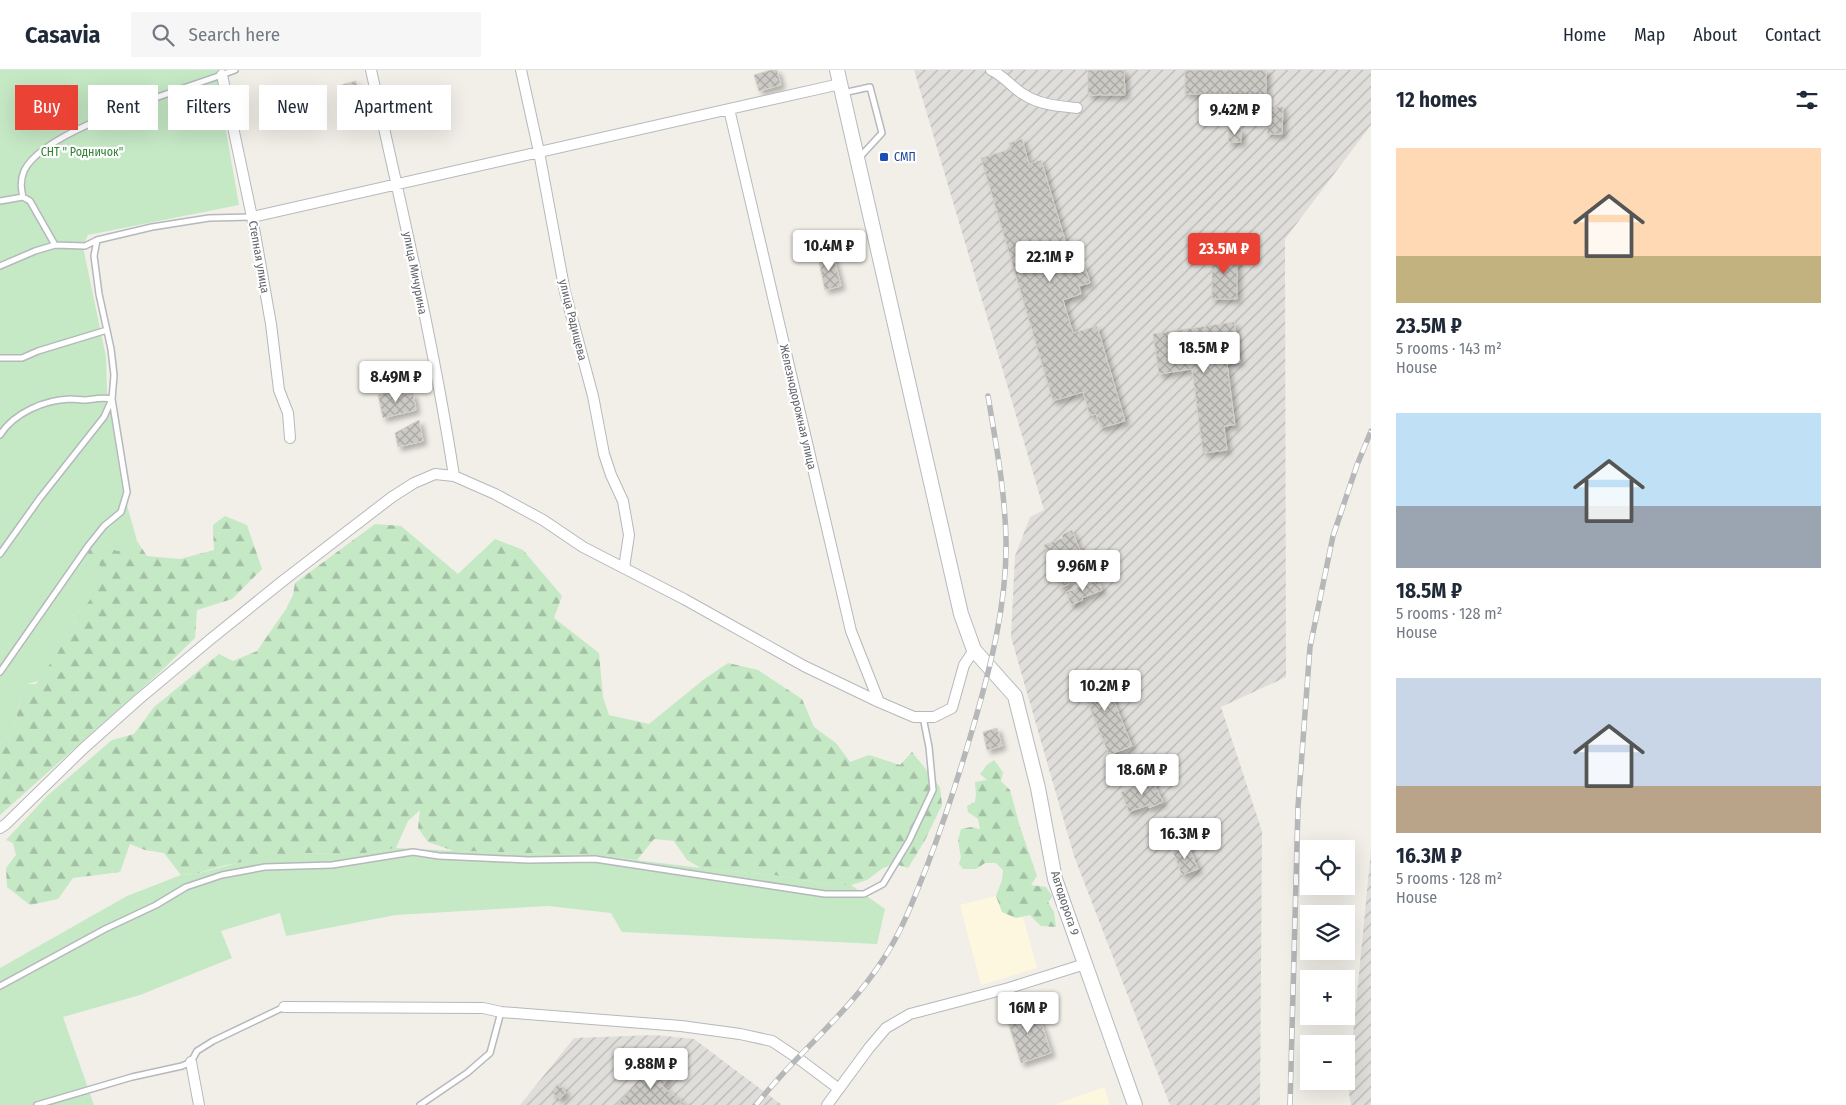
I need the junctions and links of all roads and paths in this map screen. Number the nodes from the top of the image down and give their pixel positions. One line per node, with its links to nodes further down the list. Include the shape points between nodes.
1 (235, 70): 5 (lane)
2 (370, 70): 11 (street, улица Мичурина)
3 (521, 70): 9 (street, улица Радищева)
4 (992, 70): 7 (street, via 1023,94 1046,105)
5 (222, 75): 12 (lane, via 119,112 53,144 24,170 20,183); 14 (street, Степная улица)
6 (839, 78): 8 (street); 10 (street); 10 (lane, via 870,87 882,133)
7 (1077, 108)
8 (729, 109): 9 (street); 28 (street, Железнодорожная улица, via 851,630)
9 (539, 152): 11 (street); 25 (street, улица Радищева, via 565,292 593,396 604,454 623,501 629,535)
10 (857, 160): 26 (street, via 961,614)
11 (398, 184): 14 (street); 23 (street, улица Мичурина)
12 (23, 198): 13 (lane); 16 (lane, via 30,201)
13 (0, 201)
14 (252, 217): 15 (lane, via 209,218); 22 (street, Степная улица)
15 (96, 240): 16 (lane, via 85,246); 18 (lane, via 94,256)
16 (55, 245): 17 (lane)
17 (0, 266)
18 (107, 330): 19 (lane, via 22,358); 20 (lane, via 114,375)
19 (0, 358)
20 (112, 399): 21 (lane, via 68,399 30,408 15,417); 24 (lane, via 104,417); 27 (lane, via 127,492 121,512 88,546)
21 (0, 435)
22 (290, 438)
23 (454, 476): 25 (street, via 495,494); 30 (street, via 435,474 414,483 284,580 139,699)
24 (0, 554)
25 (624, 568): 28 (street, via 804,666)
26 (974, 650): 29 (street, via 964,665 952,708); 31 (street, Автодорога 9, via 1015,696 1038,788 1055,879)
27 (0, 672)
28 (879, 702): 29 (street, via 914,717)
29 (923, 717): 32 (lane, via 932,790 909,841 883,884 864,894 825,894 595,860 528,860 413,852 332,865 265,866 222,875 186,888)
30 (0, 828)
31 (1085, 964): 36 (street, via 910,1014 886,1028); 41 (street, Автодорога 9)
32 (0, 986)
33 (284, 1007): 34 (street, via 483,1008); 35 (lane, via 213,1041 197,1051)
34 (501, 1012): 36 (street, via 671,1025 772,1041); 39 (lane, via 490,1053)
35 (191, 1062): 37 (lane); 38 (street)
36 (839, 1089): 40 (street)
37 (37, 1105)
38 (199, 1105)
39 (420, 1105)
40 (828, 1105)
41 (1135, 1105)

